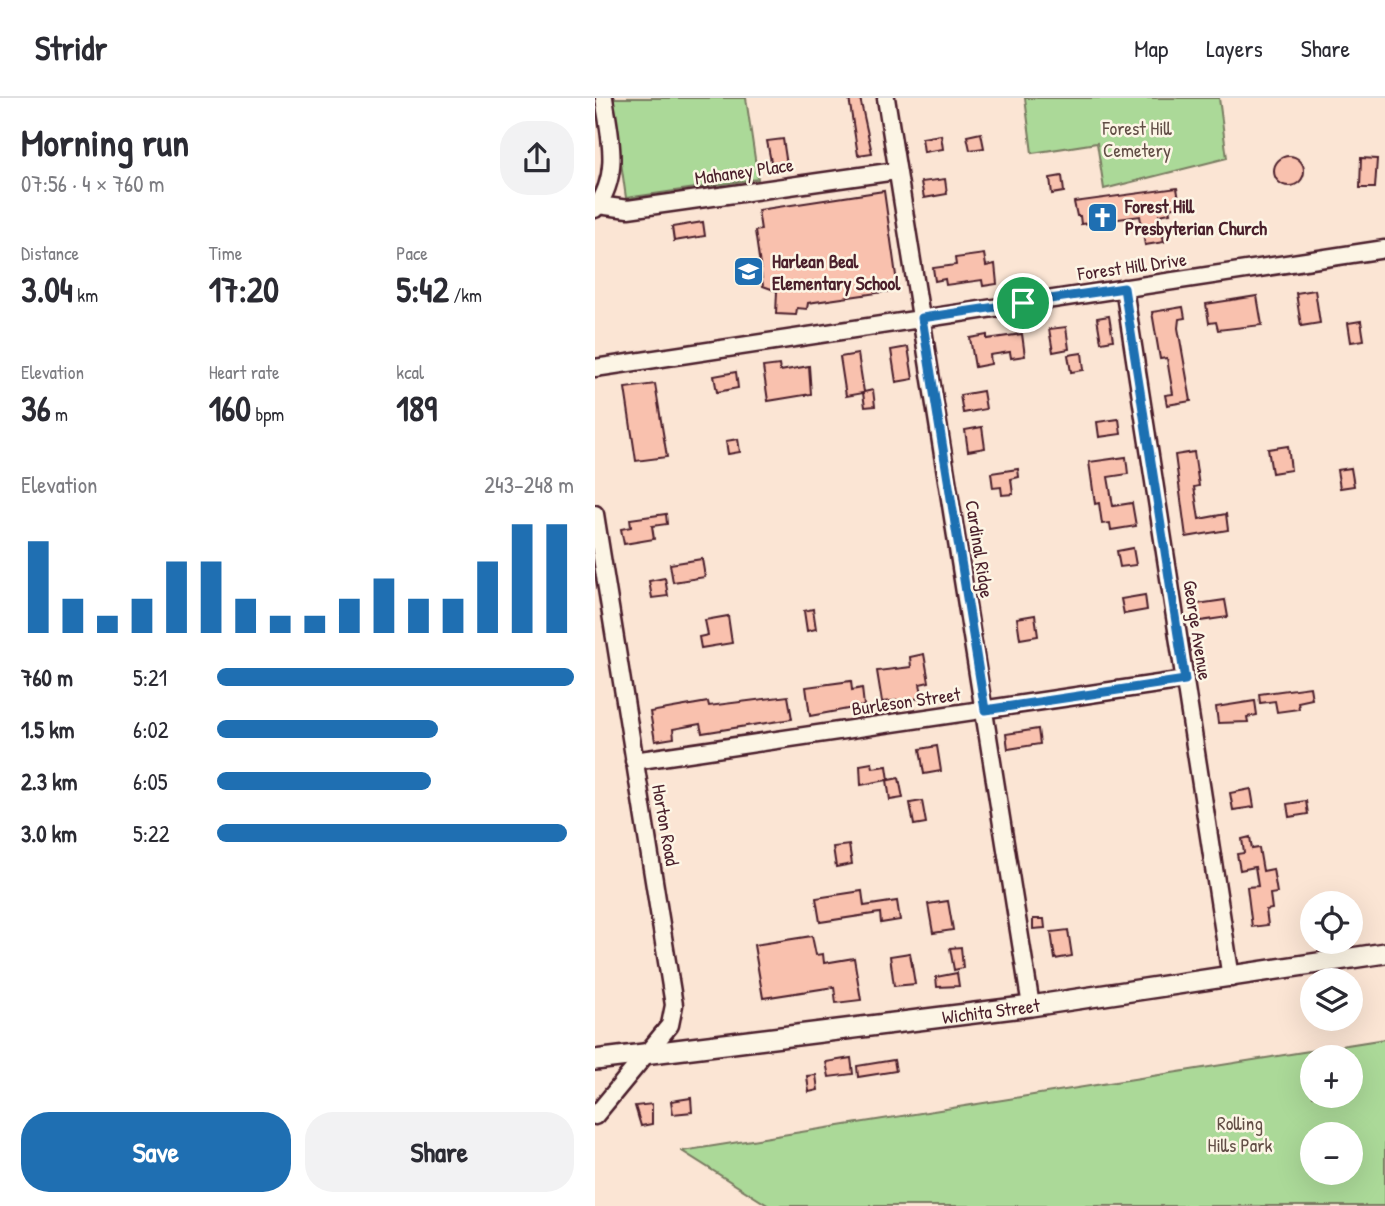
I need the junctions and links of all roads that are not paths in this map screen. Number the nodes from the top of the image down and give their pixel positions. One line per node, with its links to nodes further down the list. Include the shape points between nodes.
1 (604, 98): 4 (street, via 613,159 605,196)
2 (886, 98): 3 (street, Cardinal Ridge)
3 (896, 171): 4 (street, Mahaney Place, via 628,209); 7 (street, Cardinal Ridge)
4 (597, 207)
5 (1385, 249): 6 (street, Forest Hill Drive)
6 (1124, 288): 7 (street, Forest Hill Drive); 10 (street, George Avenue)
7 (922, 318): 8 (street, Forest Hill Drive); 11 (street, Cardinal Ridge)
8 (595, 368)
9 (595, 514): 12 (street, Horton Road)
10 (1185, 680): 11 (street, Burleson Street); 14 (street, George Avenue)
11 (985, 710): 12 (street, Burleson Street); 15 (street, Cardinal Ridge)
12 (634, 761): 16 (street, Horton Road, via 674,1005 670,1025)
13 (1385, 953): 14 (main road, Wichita Street)
14 (1231, 978): 15 (main road, Wichita Street)
15 (1031, 1006): 16 (main road, Wichita Street)
16 (648, 1052): 17 (main road, Wichita Street); 18 (street, Horton Road)
17 (595, 1060)
18 (595, 1116)

